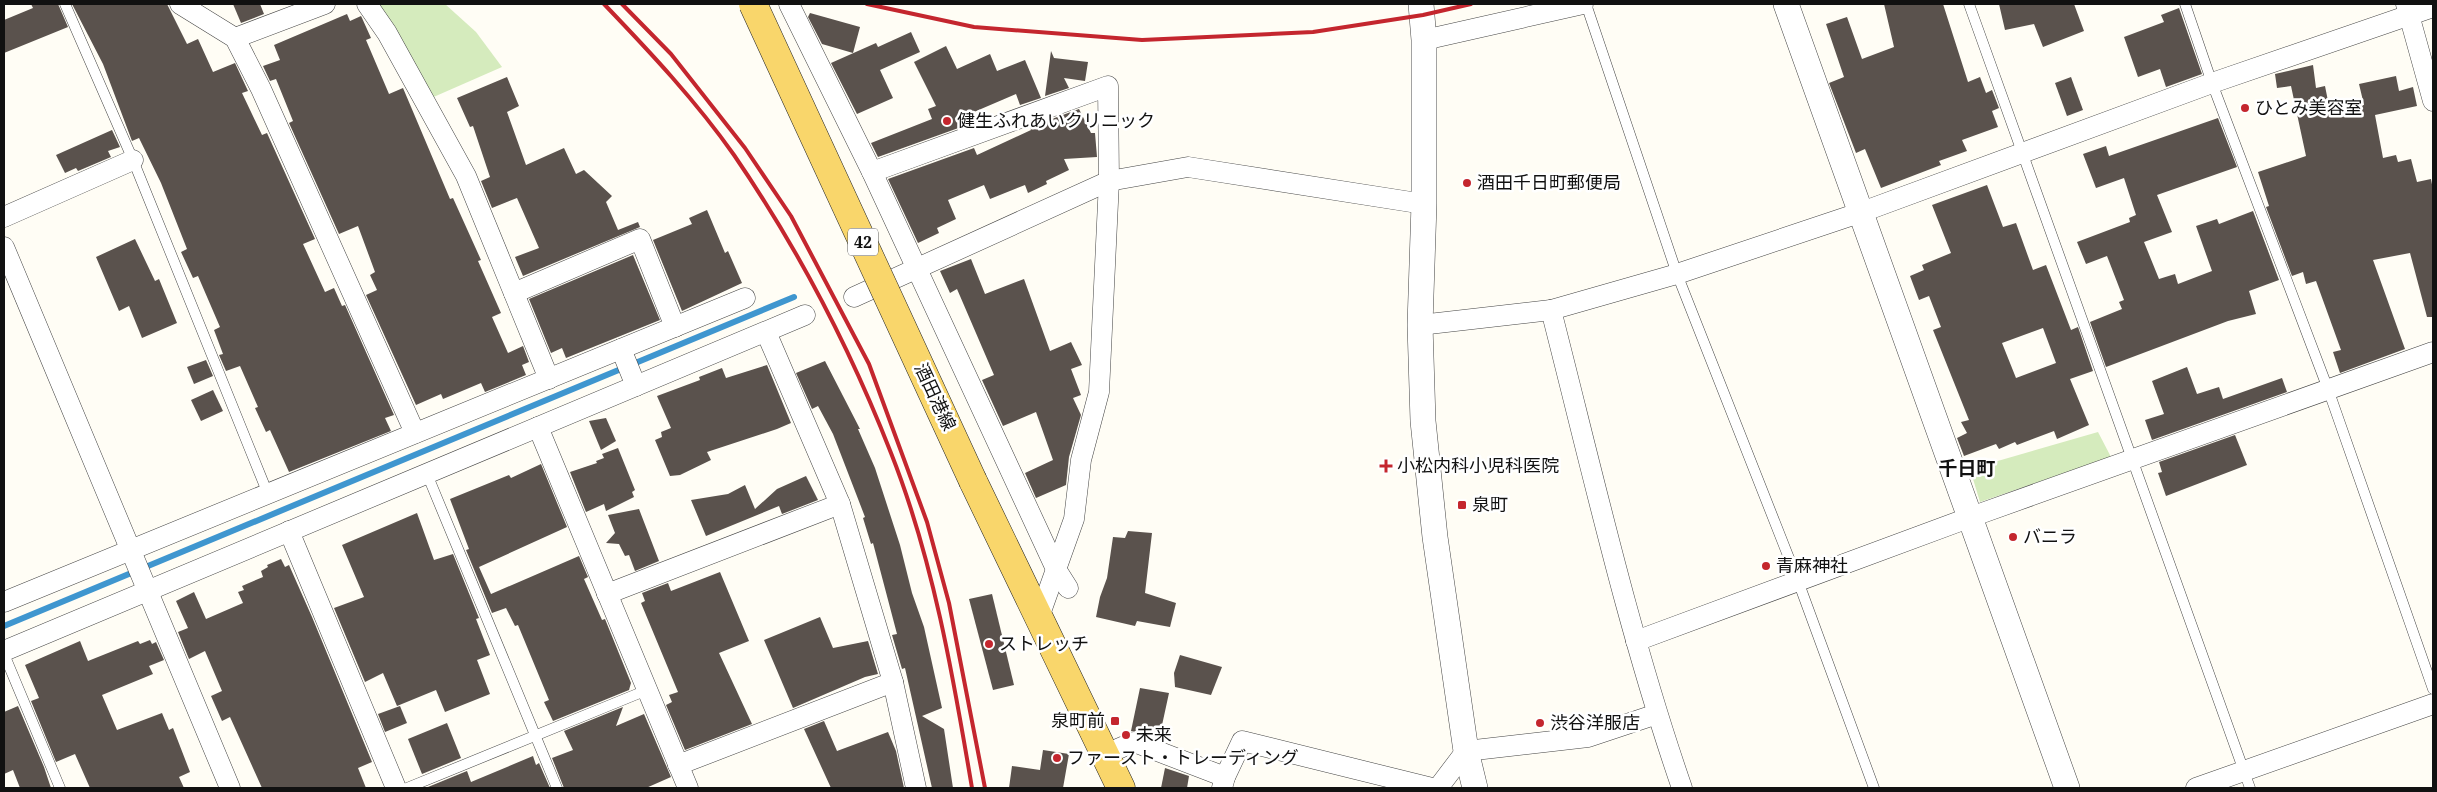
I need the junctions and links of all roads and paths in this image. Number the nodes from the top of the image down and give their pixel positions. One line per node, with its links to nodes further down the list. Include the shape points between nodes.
1 (65, 4): 19 (lane)
2 (180, 4): 14 (street)
3 (325, 4): 14 (street)
4 (367, 4): 28 (street, via 466,176)
5 (753, 4): 56 (main road, 酒田港線 / 42, bridge)
6 (788, 4): 20 (street)
7 (1421, 4): 15 (street)
8 (1584, 4): 15 (street); 27 (lane)
9 (1786, 4): 23 (street)
10 (1969, 4): 18 (lane)
11 (2185, 4): 16 (lane)
12 (2433, 7): 13 (street)
13 (2408, 10): 16 (street); 17 (street)
14 (235, 38): 42 (street, via 261,89)
15 (1424, 40): 22 (street)
16 (2212, 83): 18 (street); 40 (lane)
17 (2433, 100)
18 (2022, 152): 23 (street); 43 (lane)
19 (133, 160): 24 (street); 45 (lane)
20 (872, 172): 21 (street, via 1108,86); 26 (street)
21 (1109, 181): 22 (street, via 1188,167); 26 (street); 50 (street, via 1099,392 1081,460 1074,519)
22 (1424, 204): 33 (street)
23 (1862, 212): 27 (street); 47 (street)
24 (4, 217)
25 (4, 248): 49 (street)
26 (917, 268): 29 (street); 50 (street)
27 (1677, 274): 31 (street); 51 (lane)
28 (514, 293): 34 (street, via 640,239); 38 (street)
29 (854, 296)
30 (745, 298): 34 (street)
31 (1551, 310): 33 (street); 57 (street)
32 (805, 315): 35 (street)
33 (1420, 325): 65 (street, via 1423,421 1435,537)
34 (675, 327): 36 (street)
35 (766, 332): 39 (street); 46 (street)
36 (621, 349): 38 (street); 39 (street)
37 (2433, 352): 40 (street)
38 (549, 379): 42 (street)
39 (636, 386): 41 (street)
40 (2328, 389): 43 (street); 60 (lane)
41 (538, 427): 44 (street); 54 (street)
42 (415, 433): 45 (street)
43 (2133, 459): 47 (street); 68 (lane)
44 (427, 474): 48 (street); 64 (lane)
45 (268, 494): 49 (street)
46 (840, 504): 54 (street); 59 (street)
47 (1970, 517): 51 (street); 83 (street)
48 (289, 532): 53 (street); 72 (street)
49 (130, 551): 53 (street); 55 (street)
50 (1056, 569): 52 (street); 56 (street)
51 (1798, 581): 57 (street); 82 (lane)
52 (1068, 588)
53 (147, 591): 58 (street); 71 (street)
54 (607, 594): 61 (street)
55 (4, 602)
56 (1039, 617): 66 (main road, 酒田港線 / 42)
57 (1636, 641): 63 (street)
58 (4, 653): 70 (lane)
59 (893, 682): 67 (street); 76 (street)
60 (2433, 689)
61 (647, 690): 64 (lane); 67 (street)
62 (2433, 704): 68 (street)
63 (1656, 714): 65 (street, via 1588,737); 81 (street)
64 (535, 736): 73 (lane); 74 (lane)
65 (1466, 751): 79 (street); 80 (street)
66 (1106, 754): 69 (street, via 1134,742); 77 (main road, 酒田港線 / 42)
67 (678, 765): 75 (street)
68 (2247, 780): 84 (street)
69 (1224, 783): 78 (street, via 1242,741)
70 (60, 788)
71 (230, 788)
72 (396, 788)
73 (407, 788)
74 (557, 788)
75 (688, 788)
76 (916, 788)
77 (1120, 788)
78 (1432, 788)
79 (1438, 788)
80 (1475, 788)
81 (1682, 788)
82 (1874, 788)
83 (2067, 788)
84 (2196, 788)

